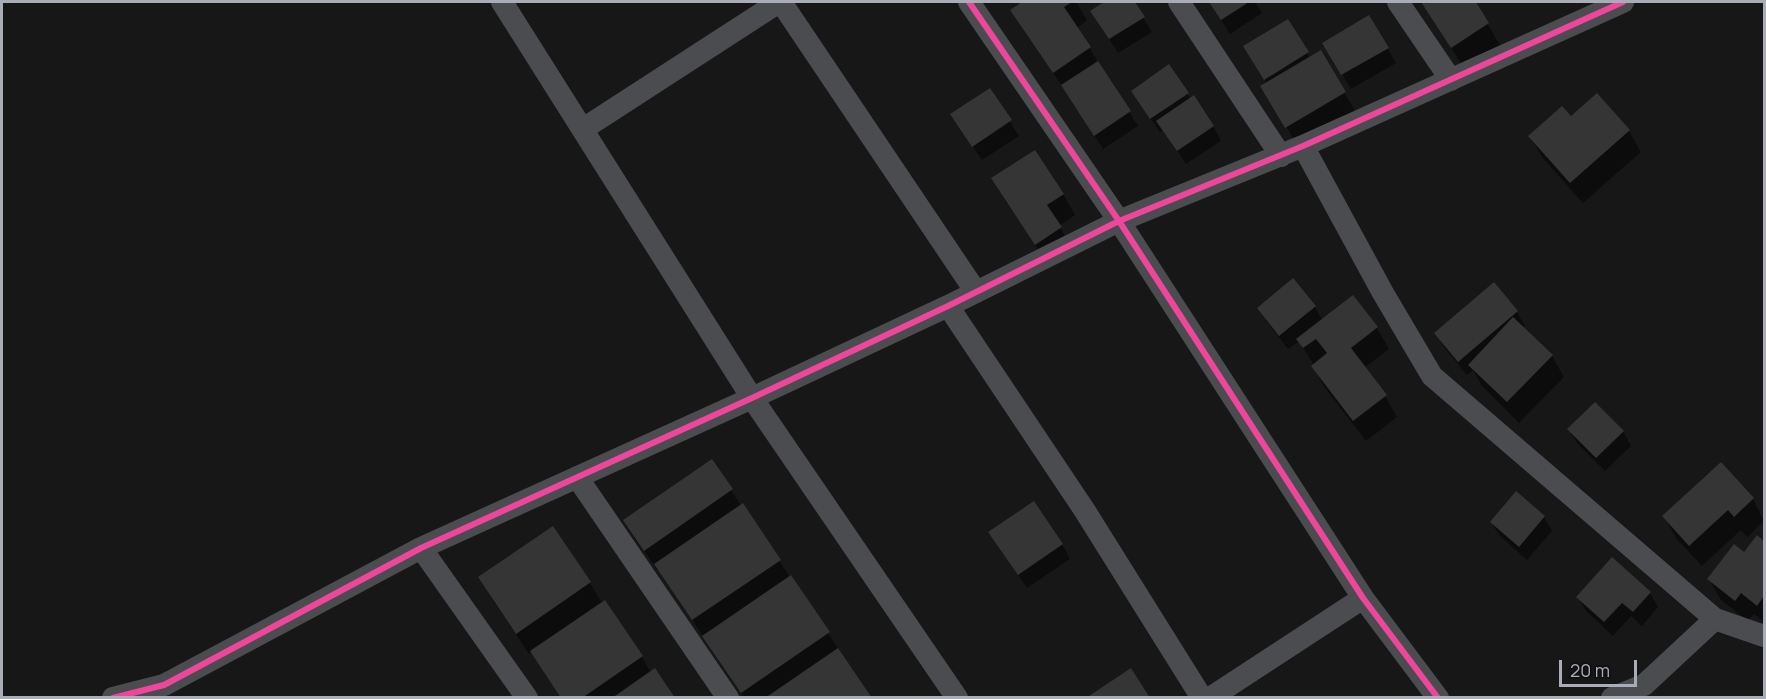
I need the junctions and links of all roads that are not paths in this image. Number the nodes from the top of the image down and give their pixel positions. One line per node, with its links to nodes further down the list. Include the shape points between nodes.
1 (502, 2): 8 (street)
2 (780, 2): 8 (street); 12 (street)
3 (969, 2): 11 (street)
4 (1179, 2): 10 (street)
5 (1398, 2): 7 (street)
6 (1623, 2): 7 (street)
7 (1451, 80): 9 (street)
8 (583, 129): 14 (street)
9 (1303, 146): 10 (street); 18 (street, via 1432,376)
10 (1281, 156): 11 (street)
11 (1119, 221): 12 (street); 17 (street)
12 (976, 292): 13 (street)
13 (948, 306): 14 (street); 25 (street, via 1085,511)
14 (752, 398): 15 (street); 24 (street)
15 (577, 477): 16 (street); 23 (street)
16 (421, 548): 21 (street, via 164,685); 22 (street)
17 (1363, 598): 26 (street); 27 (street)
18 (1716, 619): 19 (street); 20 (street)
19 (1764, 636)
20 (1648, 691): 28 (street)
21 (113, 698)
22 (527, 698)
23 (728, 698)
24 (957, 698)
25 (1202, 698)
26 (1210, 698)
27 (1438, 698)
28 (1612, 698)

